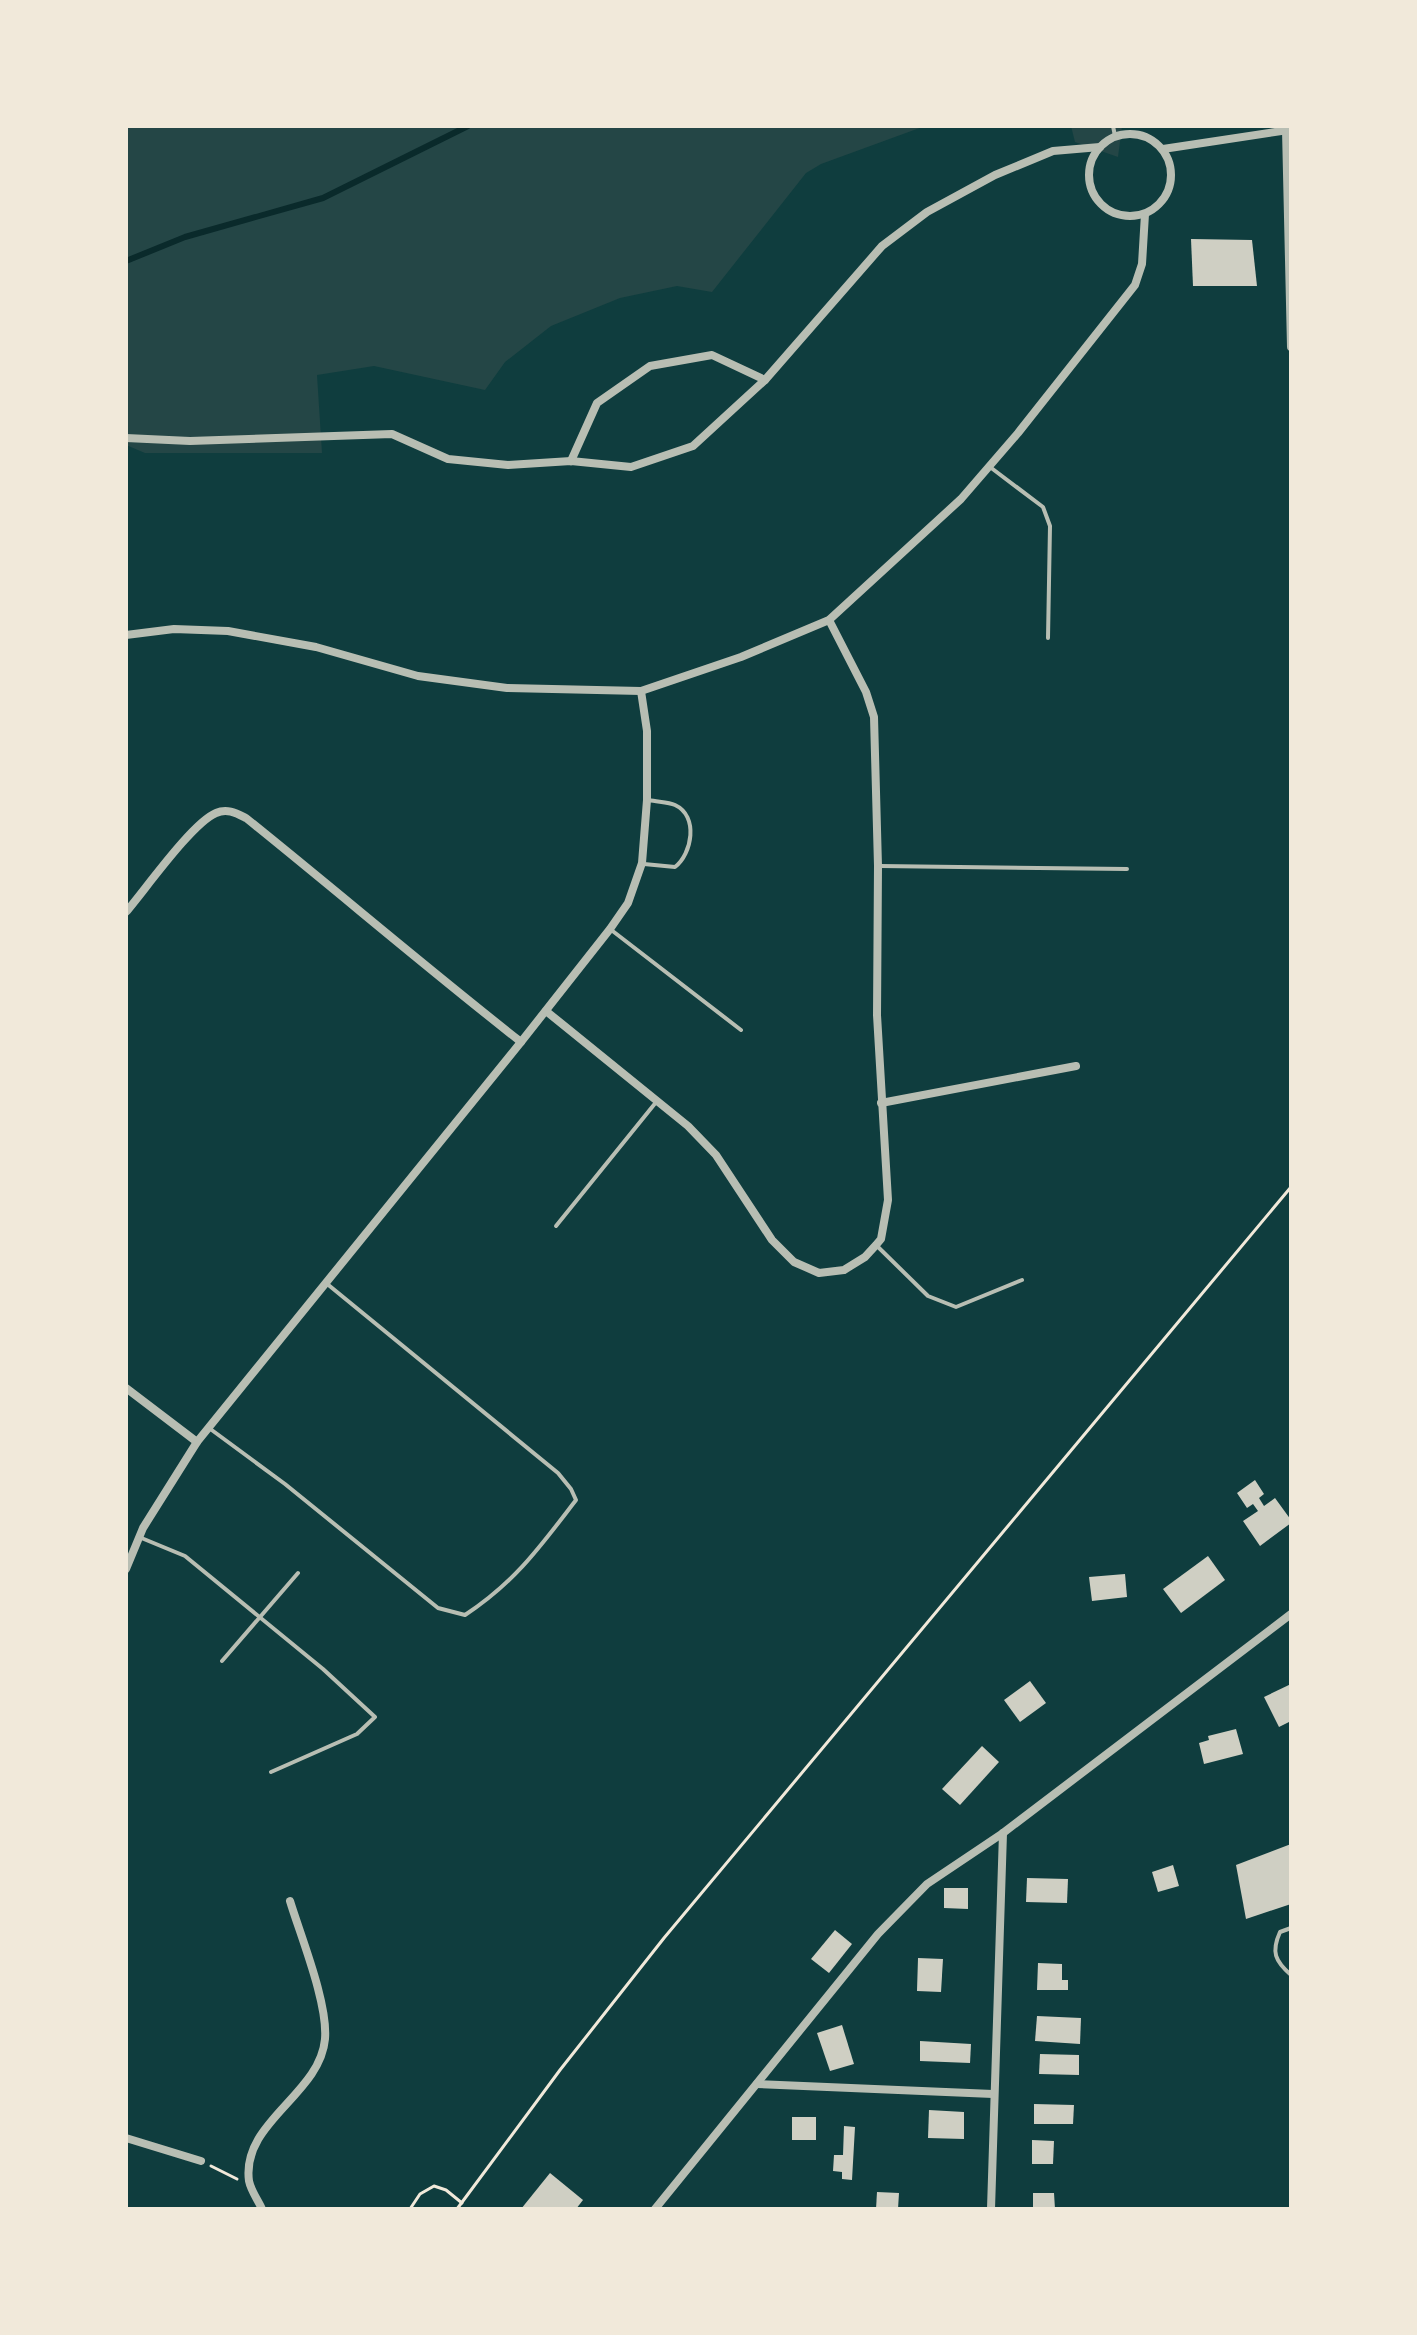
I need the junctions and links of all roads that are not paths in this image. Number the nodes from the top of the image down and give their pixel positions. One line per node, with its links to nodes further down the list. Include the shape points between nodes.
1 (1113, 126): 3 (lane)
2 (1288, 130): 5 (street); 7 (street)
3 (1115, 136): 4 (street); 5 (street, via 1141,135)
4 (1100, 147): 6 (street, via 1089,172 1096,198 1118,215); 8 (street, via 1053,151 927,212 882,246)
5 (1163, 149): 6 (street, via 1170,186 1165,198)
6 (1145, 214): 11 (street, via 1142,264 1135,285)
7 (1291, 345)
8 (765, 380): 10 (street, via 693,446 631,467); 10 (street, via 712,355 650,366 597,403)
9 (126, 438): 10 (street, via 392,434 448,459 508,465)
10 (571, 461)
11 (990, 467): 12 (street); 14 (lane, via 1043,507 1050,526)
12 (829, 620): 15 (street); 18 (street, via 874,717)
13 (126, 635): 15 (street, via 174,629 228,631 316,647 418,676 507,688)
14 (1048, 638)
15 (641, 691): 16 (street)
16 (647, 800): 17 (street); 17 (lane, via 674,804 691,828 688,848 675,867)
17 (642, 863): 21 (street, via 628,903)
18 (878, 866): 19 (lane); 27 (street)
19 (1127, 869)
20 (126, 912): 24 (street, via 193,832 215,813 229,811 246,818)
21 (610, 929): 22 (street); 23 (lane)
22 (546, 1011): 24 (street); 26 (street)
23 (741, 1030)
24 (521, 1042): 31 (street)
25 (1076, 1066): 27 (street)
26 (657, 1101): 28 (lane); 29 (street, via 716,1155 772,1240 794,1262 819,1273 844,1270)
27 (881, 1103): 29 (street, via 888,1200)
28 (556, 1226)
29 (876, 1245): 30 (lane, via 928,1296 956,1307)
30 (1022, 1280)
31 (326, 1283): 33 (street); 33 (lane, via 571,1489 576,1500 526,1566 465,1615 438,1608)
32 (126, 1388): 34 (street)
33 (209, 1428): 34 (street)
34 (197, 1442): 35 (street)
35 (139, 1537): 36 (street); 39 (lane, via 185,1556)
36 (126, 1569)
37 (298, 1573): 39 (lane)
38 (1291, 1614): 42 (street)
39 (259, 1617): 40 (lane); 41 (lane, via 375,1717 357,1734)
40 (222, 1661)
41 (271, 1772)
42 (1003, 1833): 46 (street, via 938,1875 888,1924); 47 (street)
43 (290, 1901): 50 (street, via 321,2002 325,2037 318,2067 257,2141 249,2164 250,2184)
44 (1291, 1928): 45 (lane, via 1280,1932 1274,1945 1277,1960)
45 (1291, 1975)
46 (757, 2084): 47 (street); 51 (street)
47 (993, 2094): 52 (street)
48 (126, 2138): 49 (street)
49 (201, 2161)
50 (262, 2209)
51 (655, 2209)
52 (991, 2209)

